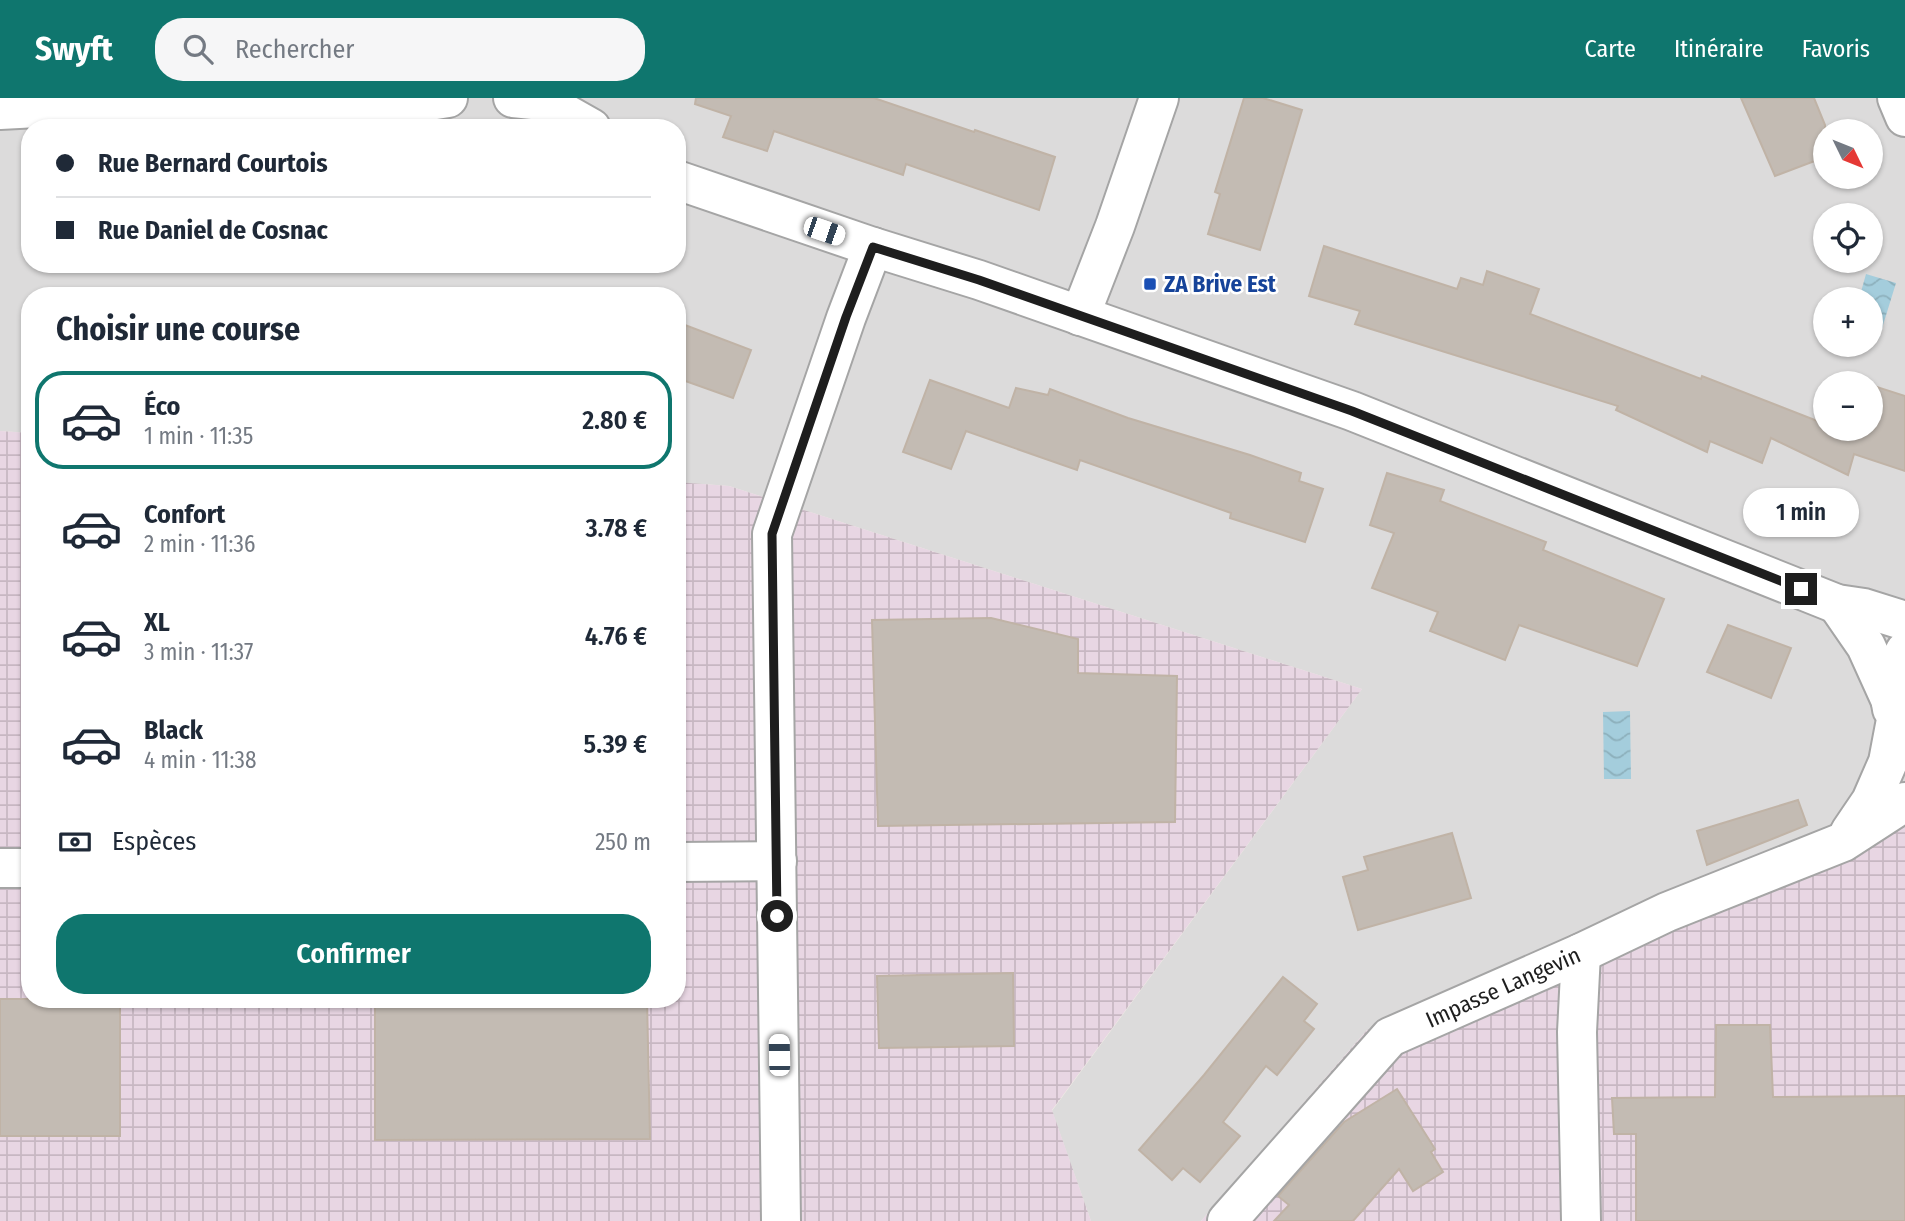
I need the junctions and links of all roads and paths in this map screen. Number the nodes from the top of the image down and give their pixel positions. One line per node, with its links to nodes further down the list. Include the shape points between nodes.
1 (449, 98): 7 (street, via 417,103 368,100)
2 (513, 98): 10 (street); 11 (street, via 543,101)
3 (581, 98): 12 (street)
4 (1159, 98): 15 (street)
5 (1897, 98): 8 (street)
6 (0, 110): 7 (street, via 176,105)
7 (334, 112): 9 (street)
8 (1905, 117)
9 (350, 119)
10 (511, 119)
11 (575, 119)
12 (595, 119)
13 (686, 183): 14 (street)
14 (873, 247): 15 (street); 22 (street, via 772,534)
15 (1080, 316): 16 (street, via 1352,411)
16 (1838, 604): 17 (street); 19 (street, via 1866,646)
17 (1905, 621)
18 (1905, 651): 19 (street, via 1894,673)
19 (1897, 722): 21 (street, via 1883,775)
20 (1905, 802): 21 (street, Impasse Langevin)
21 (1843, 842): 26 (street, Impasse Langevin, via 1667,912)
22 (776, 861): 23 (street); 27 (street)
23 (686, 862)
24 (0, 868): 25 (street)
25 (21, 868)
26 (1581, 953): 28 (street, Impasse Langevin, via 1390,1037); 29 (street, via 1577,1032)
27 (781, 1221)
28 (1227, 1221)
29 (1581, 1221)

